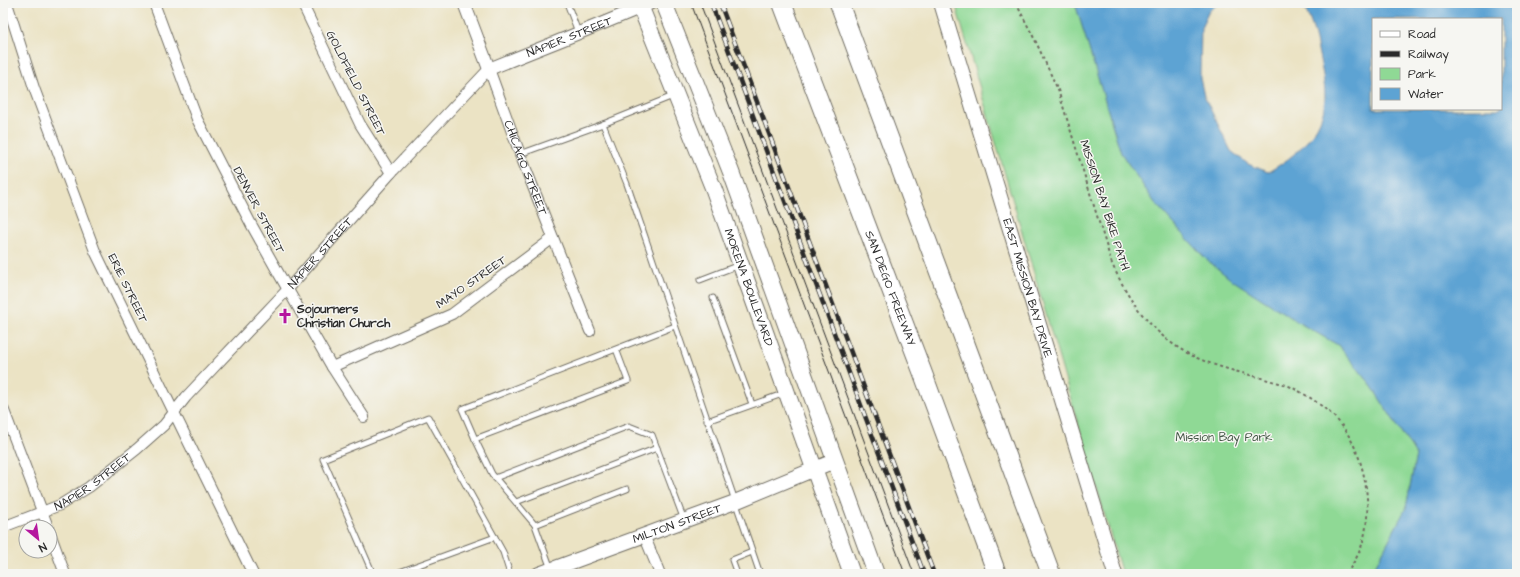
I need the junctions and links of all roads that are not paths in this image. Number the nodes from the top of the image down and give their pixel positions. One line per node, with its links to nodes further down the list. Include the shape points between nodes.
1 (7, 3): 29 (street, ERIE STREET, via 34,88 95,252)
2 (154, 3): 20 (street, DENVER STREET, via 197,119 250,224)
3 (302, 3): 16 (street, GOLDFIELD STREET, via 360,124)
4 (464, 3): 12 (street, CHICAGO STREET)
5 (567, 3): 11 (lane)
6 (664, 3): 34 (main road, MORENA BOULEVARD, via 731,172)
7 (782, 3): 60 (highway, SAN DIEGO FREEWAY)
8 (839, 3): 61 (highway)
9 (941, 3): 62 (main road, EAST MISSION BAY DRIVE)
10 (644, 4): 11 (street, NAPIER STREET, via 628,14); 13 (main road, MORENA BOULEVARD)
11 (578, 32): 12 (street, NAPIER STREET)
12 (489, 69): 15 (street, CHICAGO STREET); 16 (street, NAPIER STREET)
13 (676, 95): 14 (lane); 18 (main road, MORENA BOULEVARD)
14 (603, 124): 15 (lane); 22 (lane, via 627,184)
15 (520, 154): 17 (street, CHICAGO STREET)
16 (391, 173): 20 (street, NAPIER STREET)
17 (553, 238): 23 (street, CHICAGO STREET); 25 (street, MAYO STREET, via 452,314)
18 (740, 264): 19 (lane); 26 (main road, MORENA BOULEVARD)
19 (700, 280)
20 (288, 289): 25 (street, DENVER STREET); 29 (street, NAPIER STREET)
21 (713, 298): 27 (lane)
22 (675, 326): 24 (lane); 31 (lane)
23 (590, 331)
24 (616, 349): 32 (lane, via 628,381); 32 (lane, via 462,409)
25 (332, 367): 30 (street, DENVER STREET)
26 (786, 392): 27 (lane); 35 (main road, MORENA BOULEVARD)
27 (752, 404): 31 (lane)
28 (3, 408): 40 (street)
29 (174, 412): 40 (street, NAPIER STREET, via 164,425 137,449 89,487 60,506); 51 (street, ERIE STREET)
30 (364, 417)
31 (707, 421): 39 (lane)
32 (475, 439): 36 (lane)
33 (657, 448): 36 (lane, via 652,435 629,426); 38 (lane); 42 (lane)
34 (834, 461): 35 (main road, MILTON STREET); 59 (main road, MORENA BOULEVARD)
35 (813, 470): 39 (main road, MILTON STREET); 58 (main road, MORENA BOULEVARD)
36 (495, 478): 38 (lane)
37 (627, 489): 43 (lane)
38 (516, 502): 43 (lane)
39 (735, 502): 42 (main road, MILTON STREET); 47 (lane)
40 (43, 513): 41 (street); 44 (street, NAPIER STREET)
41 (45, 519)
42 (684, 520): 45 (main road, MILTON STREET)
43 (535, 525): 49 (lane)
44 (3, 527)
45 (644, 535): 49 (main road, MILTON STREET); 55 (street)
46 (494, 537): 52 (lane, via 428,417 323,459); 53 (lane); 54 (lane)
47 (752, 552): 56 (lane, via 732,560); 57 (lane)
48 (58, 555): 50 (street)
49 (551, 571)
50 (65, 574)
51 (252, 574)
52 (373, 574)
53 (394, 574)
54 (510, 574)
55 (660, 574)
56 (737, 574)
57 (760, 574)
58 (852, 574)
59 (876, 574)
60 (997, 574)
61 (1051, 574)
62 (1115, 574)

